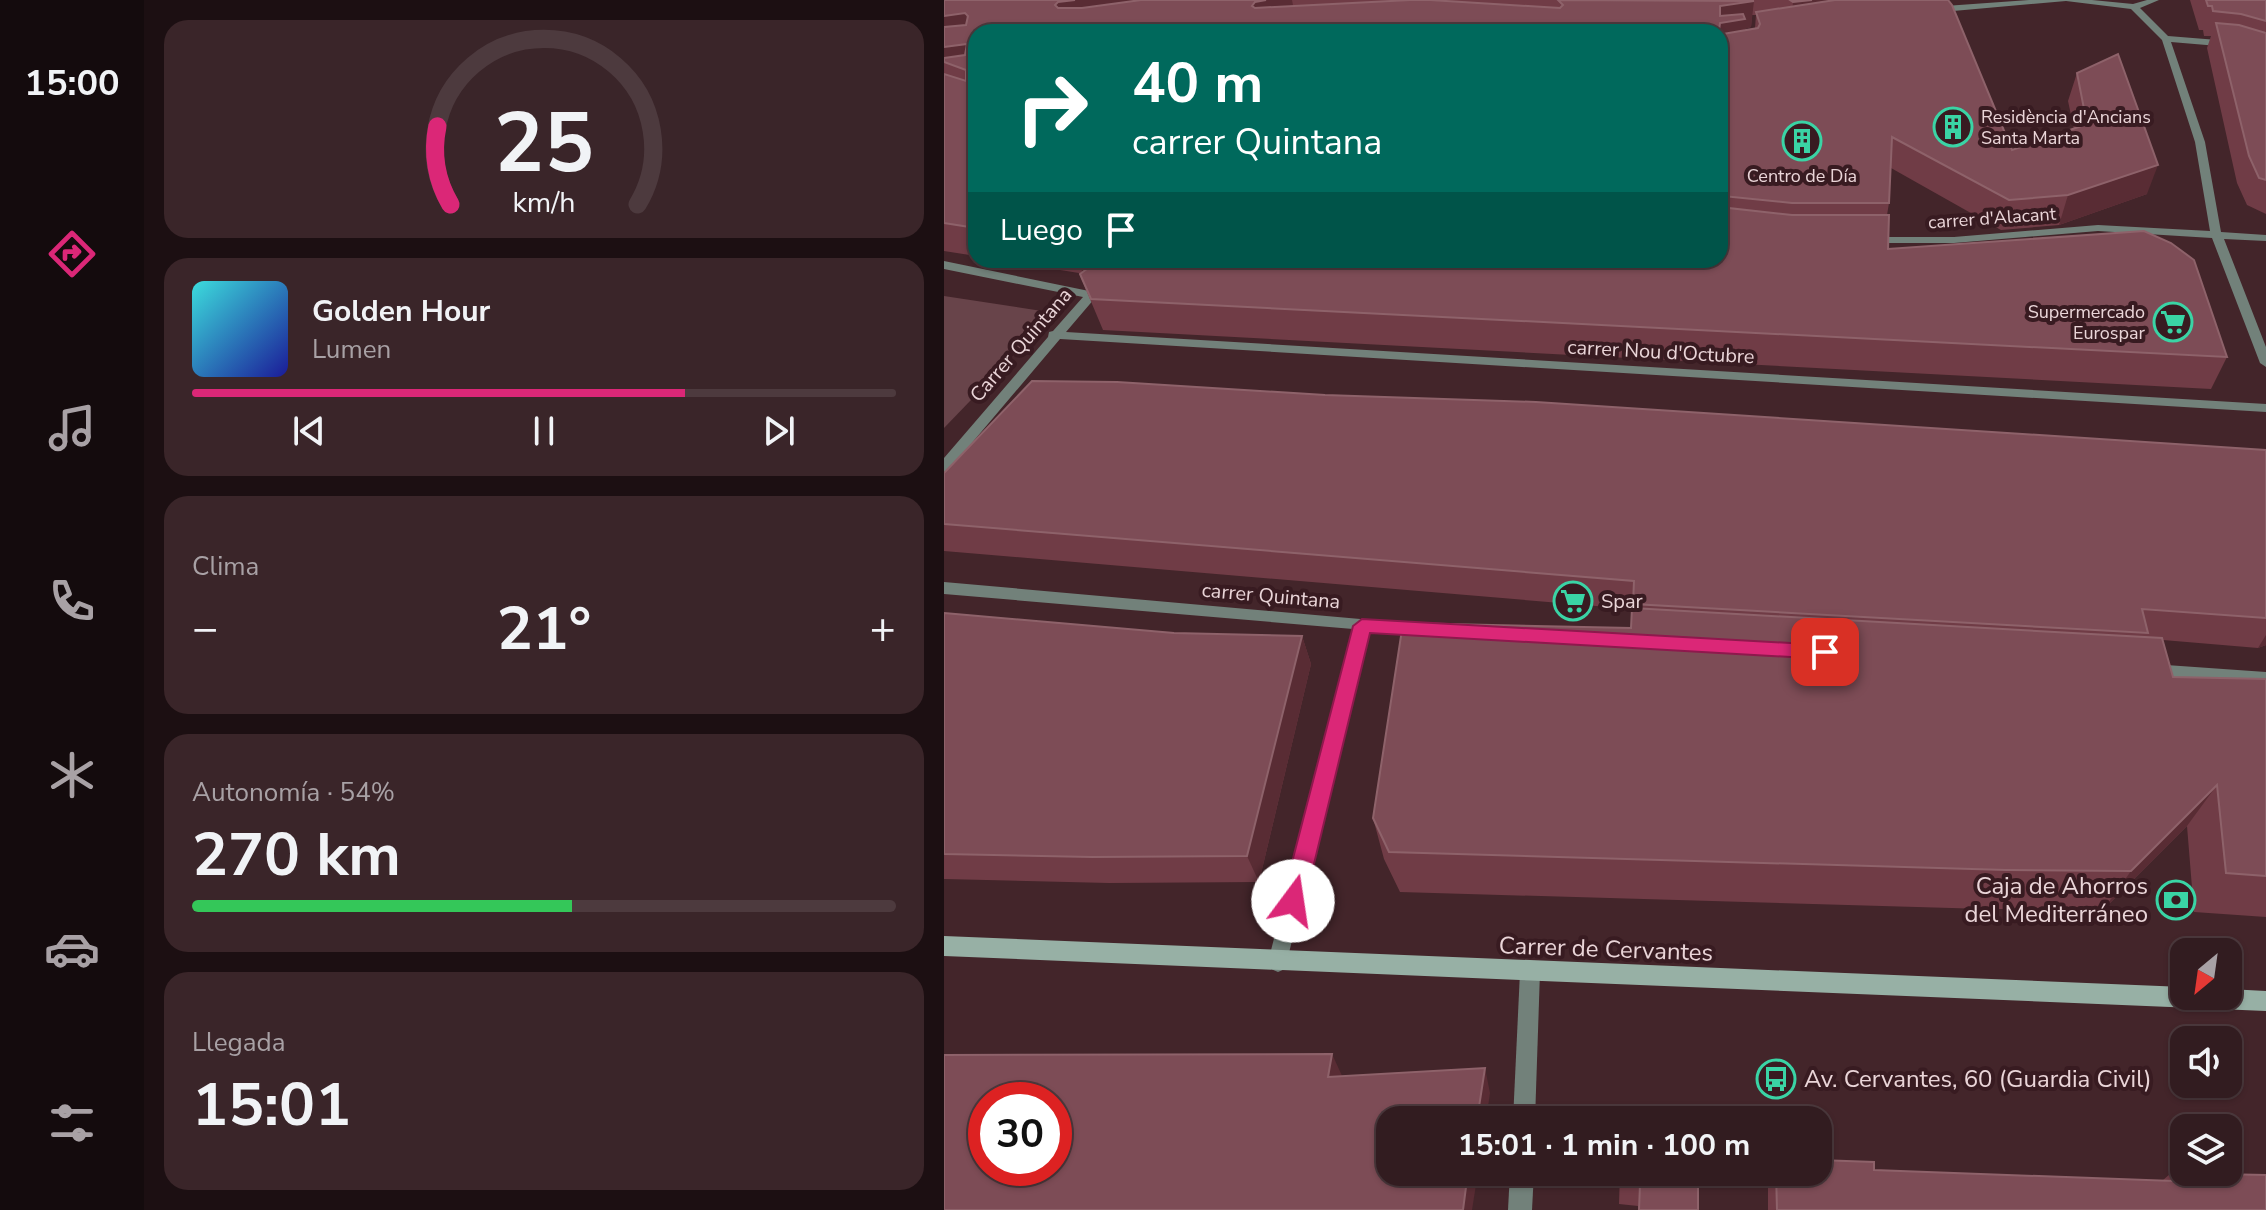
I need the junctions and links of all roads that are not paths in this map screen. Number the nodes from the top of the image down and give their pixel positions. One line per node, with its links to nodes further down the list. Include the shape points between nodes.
1 (2062, 0): 5 (street)
2 (2069, 0): 4 (street)
3 (2155, 0): 4 (street)
4 (2134, 7): 6 (street)
5 (1923, 11)
6 (2166, 39): 7 (street, via 2211,42); 8 (street, via 2200,142)
7 (2266, 55)
8 (2216, 234): 9 (street, carrer d'Alacant); 10 (street, carrer d'Alacant, via 2098,228 1954,240); 15 (street)
9 (2266, 238)
10 (1848, 240)
11 (944, 265): 13 (street)
12 (1128, 268): 13 (street, Carrer Quintana)
13 (1091, 295): 14 (street, Carrer Quintana)
14 (1053, 335): 16 (street, carrer Nou d'Octubre); 17 (street, Carrer Quintana)
15 (2266, 363)
16 (2266, 408)
17 (944, 467)
18 (944, 588): 19 (street, carrer Quintana)
19 (1362, 626): 20 (street, carrer Quintana); 24 (street)
20 (1441, 630)
21 (2133, 670): 22 (street)
22 (2266, 679)
23 (944, 946): 24 (main road, Carrer de Cervantes)
24 (1278, 962): 25 (main road, Carrer de Cervantes)
25 (1530, 972): 26 (main road, Carrer de Cervantes); 27 (street)
26 (2266, 1001)
27 (1525, 1106)
28 (1521, 1186): 29 (street)
29 (1520, 1210)

